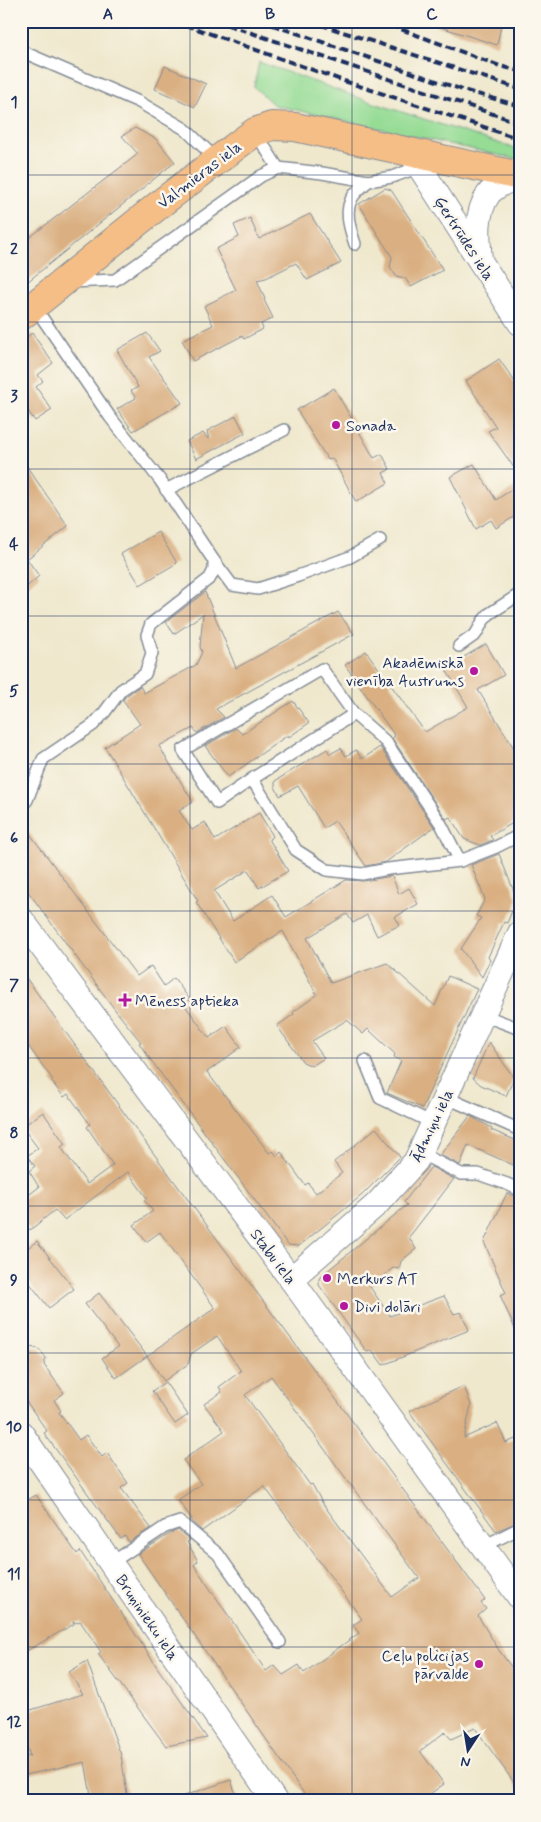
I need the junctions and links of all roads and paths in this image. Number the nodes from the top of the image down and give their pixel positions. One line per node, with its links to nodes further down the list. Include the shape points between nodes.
1 (21, 51): 4 (lane, via 138,102 185,129)
2 (254, 132): 3 (main road, Valmieras iela, via 272,126 295,127); 4 (main road, Valmieras iela); 5 (lane)
3 (414, 159): 6 (main road, Valmieras iela); 7 (lane, via 392,177); 9 (street, Ģertrūdes iela)
4 (216, 160): 10 (main road, Valmieras iela)
5 (278, 168): 7 (lane); 10 (lane, via 261,176 114,280)
6 (518, 176): 9 (street, via 488,194 480,212)
7 (368, 181): 8 (lane, via 350,203 349,227)
8 (355, 244)
9 (480, 262): 12 (street, Ģertrūdes iela)
10 (63, 283): 11 (main road, Valmieras iela)
11 (28, 311): 14 (lane)
12 (520, 323)
13 (284, 430): 14 (lane)
14 (166, 490): 16 (lane)
15 (380, 540): 16 (lane, via 350,557 258,589 232,585)
16 (214, 561): 21 (lane, via 210,578 151,624 147,635 152,653 145,674 120,690 93,725 43,759)
17 (520, 594): 18 (lane, via 489,614 476,634)
18 (459, 646)
19 (354, 714): 20 (lane); 20 (lane, via 322,669 183,750 217,803); 23 (lane, via 386,742 441,824)
20 (252, 779): 23 (lane, via 296,850 328,870 362,874)
21 (21, 808)
22 (520, 835): 23 (lane)
23 (460, 861)
24 (21, 919): 34 (street, Stabu iela)
25 (520, 933): 26 (street, Ādmiņu iela)
26 (483, 1015): 27 (lane); 29 (street, Ādmiņu iela)
27 (520, 1029)
28 (365, 1061): 30 (lane, via 380,1098)
29 (445, 1097): 30 (street, Ādmiņu iela); 31 (lane)
30 (433, 1123): 32 (street, Ādmiņu iela)
31 (520, 1130)
32 (420, 1153): 33 (lane, via 461,1174 478,1174); 34 (street, Ādmiņu iela, via 377,1204)
33 (520, 1190)
34 (291, 1279): 37 (street, Stabu iela)
35 (21, 1433): 38 (street, Bruņinieku iela)
36 (520, 1528): 37 (lane)
37 (482, 1547): 39 (street, Stabu iela)
38 (111, 1563): 40 (lane, via 165,1527 180,1522 218,1554); 41 (street, Bruņinieku iela)
39 (520, 1598)
40 (280, 1642)
41 (275, 1801)

